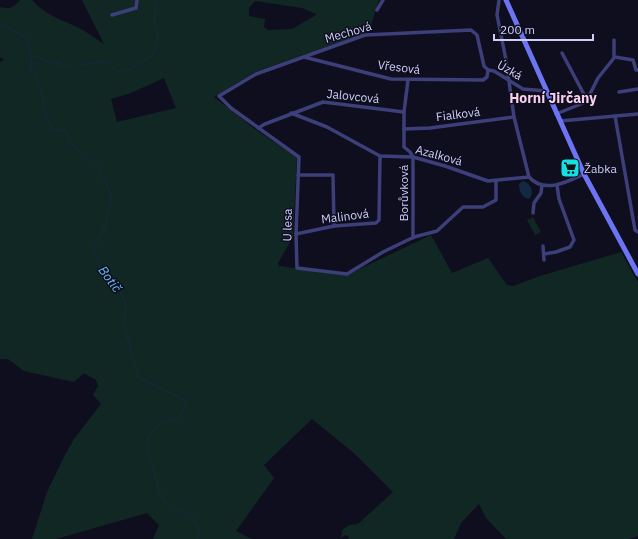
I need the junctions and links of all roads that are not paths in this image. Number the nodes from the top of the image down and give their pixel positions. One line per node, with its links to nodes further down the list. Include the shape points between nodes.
1 (137, 0): 6 (street, via 136,8)
2 (383, 0): 5 (street)
3 (499, 0): 14 (street, via 497,15)
4 (506, 0): 16 (main road)
5 (378, 10)
6 (112, 15)
7 (614, 40): 10 (street)
8 (562, 53): 19 (street)
9 (302, 56): 11 (street, Mechová, via 372,33 472,30 477,35 484,66); 13 (street, Vřesová, via 391,79); 18 (street, Mechová, via 256,74)
10 (615, 57): 12 (street, via 633,60); 19 (street, via 598,78)
11 (488, 70): 13 (street, Vřesová, via 483,80); 14 (street, Úzká, via 494,71)
12 (638, 70)
13 (408, 80): 20 (street, Borůvková)
14 (508, 82): 16 (street, Úzká, via 523,90); 25 (street)
15 (638, 89): 17 (street)
16 (546, 91): 22 (main road)
17 (619, 92)
18 (219, 96): 27 (street, U lesa, via 230,108)
19 (587, 100): 22 (street)
20 (404, 112): 21 (street, Jalovcová, via 323,102); 28 (street, Borůvková)
21 (291, 113): 27 (street, Jalovcová); 29 (street, Azalková, via 327,127)
22 (556, 114): 26 (main road)
23 (638, 114): 24 (street)
24 (615, 116): 26 (street); 39 (street)
25 (514, 117): 28 (street, Fialková); 33 (street)
26 (560, 121): 31 (main road)
27 (258, 128): 32 (street, U lesa, via 300,157)
28 (404, 129): 30 (street, Borůvková, via 404,147)
29 (380, 156): 30 (street, Azalková); 38 (street, Malinová, via 379,220 376,223)
30 (413, 157): 34 (street, Azalková, via 488,181); 41 (street, Borůvková)
31 (584, 174): 36 (street); 45 (main road)
32 (298, 175): 38 (street, via 333,175); 40 (street, U lesa)
33 (529, 177): 34 (street, Azalková); 35 (street, via 534,183)
34 (496, 181): 41 (street, via 496,200 483,207 463,207 438,231)
35 (542, 185): 36 (street); 37 (street, via 541,193 534,203)
36 (557, 185): 43 (street, via 559,199 574,240 570,247)
37 (533, 213)
38 (334, 226): 40 (street, Malinová)
39 (637, 231)
40 (296, 234): 41 (street, U lesa, via 297,268 347,274 383,252)
41 (413, 238)
42 (543, 246): 43 (street)
43 (544, 254): 44 (street)
44 (544, 260)
45 (638, 274)

